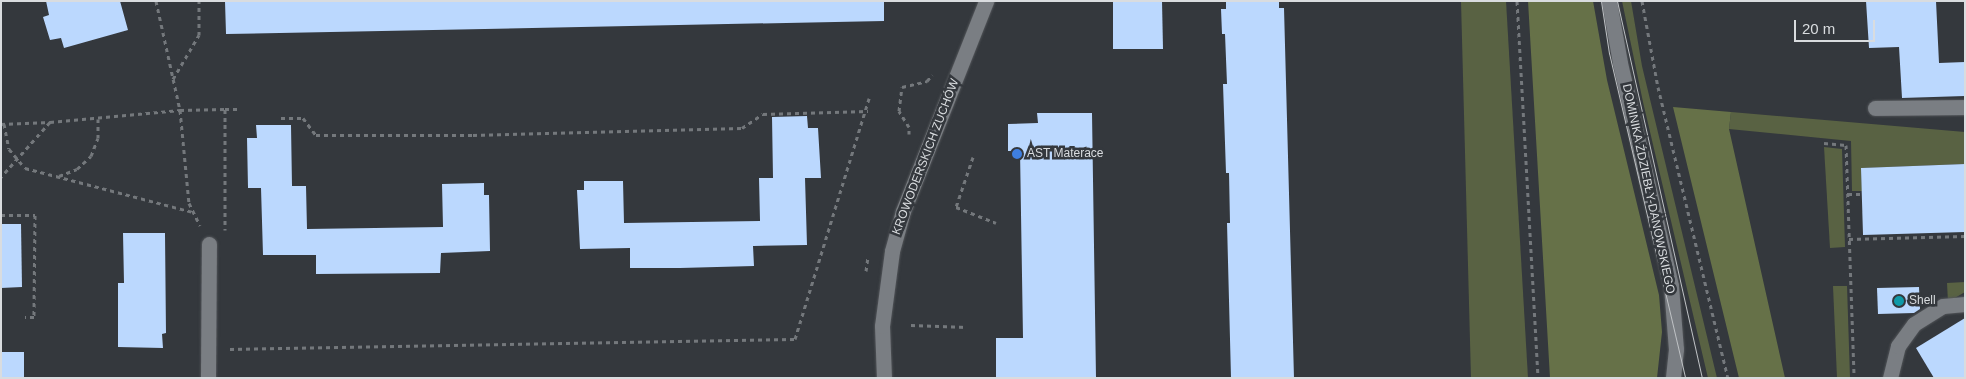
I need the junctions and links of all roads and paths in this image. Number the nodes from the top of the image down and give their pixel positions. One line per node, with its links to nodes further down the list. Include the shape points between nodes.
1 (156, 1): 7 (path)
2 (199, 1): 7 (path, via 199,35)
3 (986, 1): 39 (street, KROWODERSKICH ZUCHÓW, via 903,211 892,251 882,326)
4 (1516, 1): 40 (path)
5 (1609, 1): 41 (street, DOMINIKA ŹDZIEBŁY-DANOWSKIEGO, via 1671,286 1676,349)
6 (1642, 1): 42 (path, via 1658,87)
7 (173, 79): 13 (path)
8 (869, 98): 14 (path)
9 (1965, 107): 10 (street)
10 (1875, 108)
11 (225, 109): 12 (path); 13 (path); 30 (path)
12 (242, 109)
13 (180, 110): 16 (path); 26 (path, via 189,202)
14 (868, 111): 15 (path, via 764,114 742,128 473,135 316,135 303,118); 37 (path, via 795,339)
15 (281, 118)
16 (98, 119): 17 (path); 22 (path, via 98,138 90,156 77,169)
17 (50, 122): 18 (path); 21 (path)
18 (3, 124): 21 (path, via 5,138)
19 (1824, 143): 24 (path, via 1846,145)
20 (973, 157): 28 (path, via 956,207)
21 (16, 160): 22 (path, via 25,168); 23 (path)
22 (58, 176): 26 (path)
23 (1, 177)
24 (1848, 194): 25 (path); 31 (path)
25 (1862, 194)
26 (194, 212): 32 (path)
27 (1, 216): 34 (path, via 35,215 34,317)
28 (996, 223)
29 (1965, 236): 31 (path)
30 (225, 239)
31 (1849, 239): 43 (path)
32 (209, 244): 38 (street)
33 (1965, 304): 44 (street, via 1942,306 1914,324 1898,346)
34 (25, 317)
35 (911, 325): 36 (path)
36 (967, 327)
37 (225, 349)
38 (208, 378)
39 (884, 378)
40 (1538, 378)
41 (1673, 378)
42 (1728, 378)
43 (1854, 378)
44 (1890, 378)

